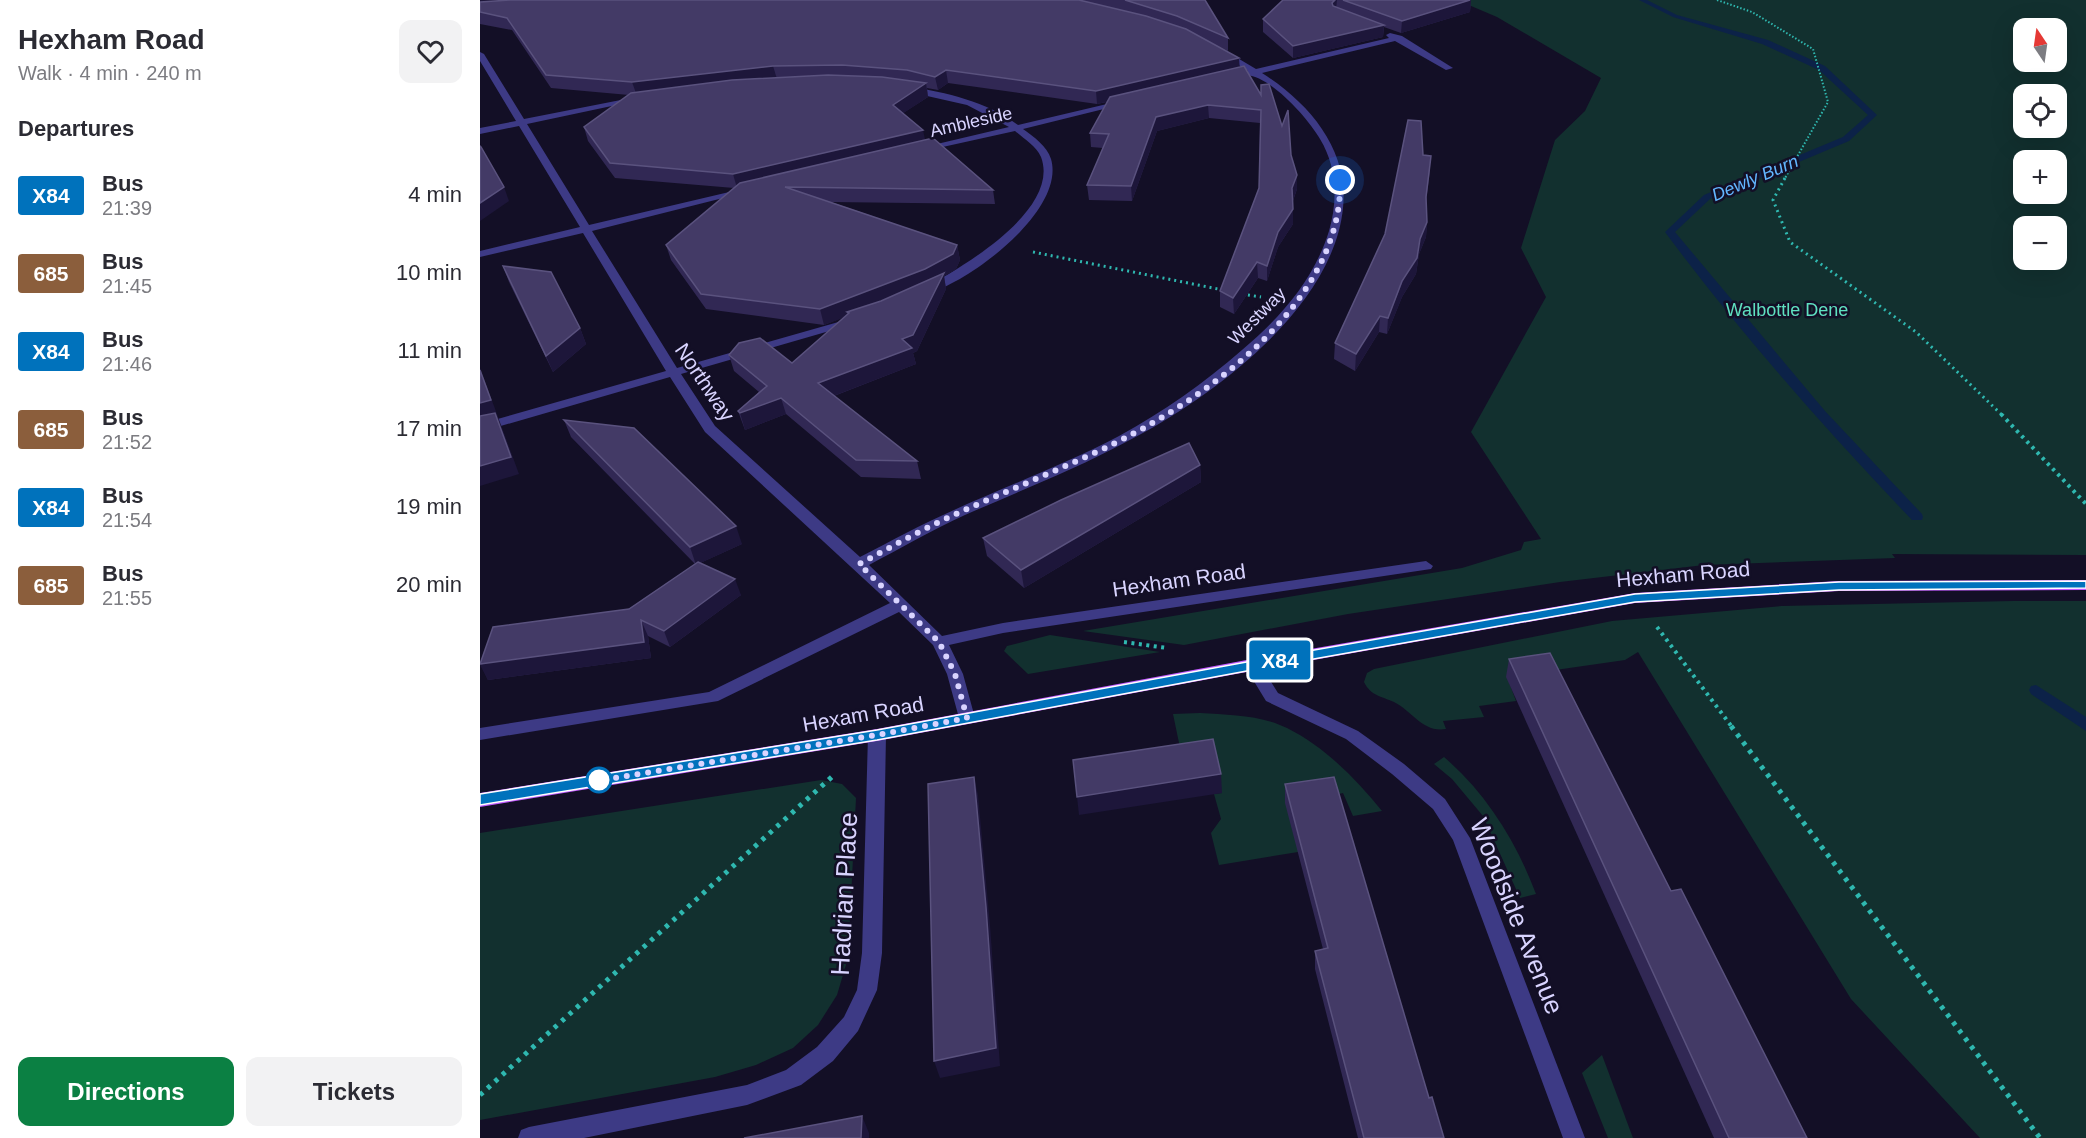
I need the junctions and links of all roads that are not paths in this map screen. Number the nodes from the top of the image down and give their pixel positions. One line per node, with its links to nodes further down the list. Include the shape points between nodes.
1 (1381, 31): 2 (street)
2 (1399, 38): 5 (street); 6 (street)
3 (1213, 48): 6 (street, Westway)
4 (480, 54): 10 (street, Northway)
5 (1449, 68)
6 (1249, 73): 21 (street, Westway, via 1296,102 1312,119 1326,138 1340,180 1341,206 1334,235 1321,268 1297,304 1217,379 1159,418 1107,447 939,522)
7 (896, 87): 11 (street, via 968,101)
8 (651, 98): 10 (street)
9 (1130, 101): 11 (street, Ambleside)
10 (522, 123): 12 (street); 15 (street, Northway)
11 (1017, 128): 13 (street, Ambleside); 17 (street, via 1039,146 1047,163 1045,183 1024,222 974,265)
12 (480, 131)
13 (912, 152)
14 (749, 191): 15 (street)
15 (586, 229): 16 (street); 19 (street, Northway)
16 (480, 254)
17 (918, 295)
18 (868, 316): 19 (street)
19 (673, 373): 20 (street); 21 (street, Northway, via 710,429)
20 (480, 428)
21 (859, 564): 24 (street, Northway)
22 (1426, 566): 25 (street, Hexham Road, via 1003,628)
23 (2086, 585): 26 (main road, Hexham Road, via 1839,586 1635,598)
24 (900, 605): 25 (street, Northway); 28 (street, via 712,697)
25 (939, 642): 27 (street, Northway, via 955,674)
26 (1252, 665): 27 (main road, Hexam Road); 32 (street, Woodside Avenue, via 1272,698 1352,735 1439,804 1461,838)
27 (967, 718): 29 (main road, Hexam Road)
28 (480, 734)
29 (877, 735): 30 (main road, Hexam Road); 31 (street, Hadrian Place, via 872,953 867,990 851,1024 825,1054 793,1078 747,1095)
30 (480, 800)
31 (529, 1138)
32 (1574, 1138)

